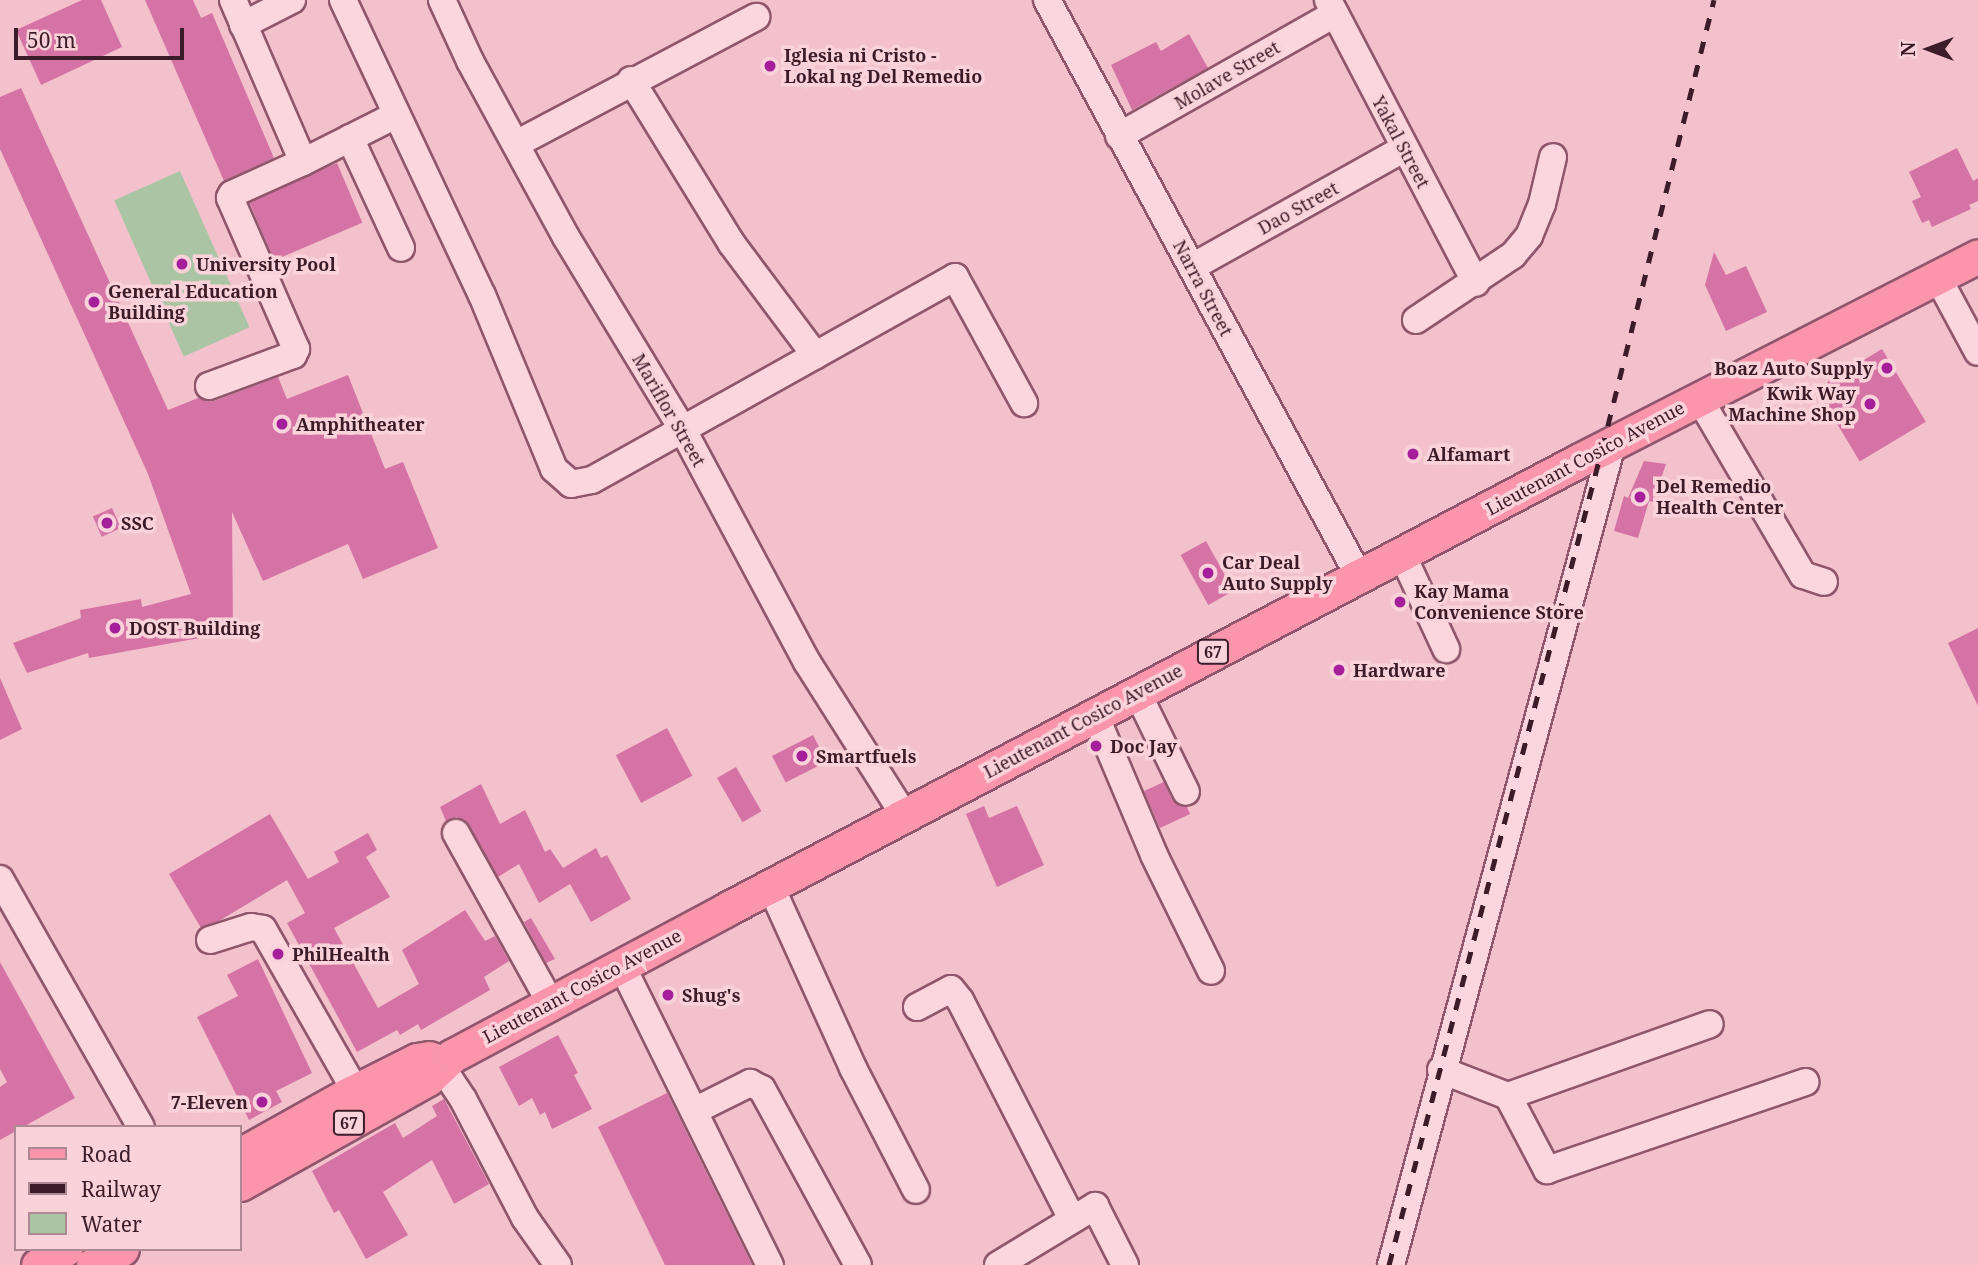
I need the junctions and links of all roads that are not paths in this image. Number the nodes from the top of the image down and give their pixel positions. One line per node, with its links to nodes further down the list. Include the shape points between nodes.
1 (233, 0): 8 (street)
2 (292, 0): 8 (street)
3 (343, 0): 10 (street)
4 (442, 0): 13 (street, Mariflor Street)
5 (1047, 0): 11 (street, Narra Street)
6 (1331, 7): 11 (street, Molave Street); 14 (street, Yakal Street)
7 (756, 17): 9 (street)
8 (243, 25): 16 (street)
9 (631, 80): 13 (street); 24 (street, via 732,244)
10 (396, 115): 12 (street); 28 (street, via 482,295 554,470 571,484 592,481)
11 (1119, 136): 19 (street, Narra Street)
12 (350, 138): 16 (street); 17 (street)
13 (516, 144): 28 (street, Mariflor Street, via 566,237)
14 (1403, 149): 19 (street, Dao Street); 21 (street, Yakal Street)
15 (1553, 157): 21 (street, via 1529,236 1513,255)
16 (303, 162): 25 (street, via 235,191 230,198 296,349 293,355)
17 (401, 248)
18 (1978, 256): 20 (main road, Lieutenant Cosico Avenue / 67)
19 (1192, 267): 31 (street, Narra Street)
20 (1937, 276): 23 (street); 26 (main road, Lieutenant Cosico Avenue / 67)
21 (1476, 282): 22 (street)
22 (1416, 320)
23 (1978, 352)
24 (816, 355): 27 (street, via 955,277); 28 (street)
25 (209, 386)
26 (1699, 398): 29 (main road, Lieutenant Cosico Avenue / 67); 32 (street, via 1803,575)
27 (1024, 403)
28 (683, 430): 37 (street, Mariflor Street, via 807,662)
29 (1612, 445): 30 (main road, Lieutenant Cosico Avenue / 67); 49 (street)
30 (1402, 554): 31 (main road, Lieutenant Cosico Avenue / 67); 33 (street)
31 (1359, 576): 34 (main road, Lieutenant Cosico Avenue / 67)
32 (1824, 582)
33 (1446, 649)
34 (1137, 692): 35 (main road, Lieutenant Cosico Avenue / 67); 36 (street)
35 (1095, 715): 37 (main road, Lieutenant Cosico Avenue / 67); 44 (street, via 1154,855)
36 (1186, 792)
37 (904, 816): 40 (main road, Lieutenant Cosico Avenue / 67)
38 (456, 833): 45 (street)
39 (0, 879): 41 (street)
40 (771, 887): 43 (main road, Lieutenant Cosico Avenue / 67); 57 (street, via 842,1044)
41 (9, 916): 54 (street)
42 (210, 940): 51 (street, via 251,927 263,929)
43 (622, 966): 45 (main road, Lieutenant Cosico Avenue / 67); 53 (street)
44 (1211, 971)
45 (551, 1004): 48 (main road, Lieutenant Cosico Avenue / 67)
46 (918, 1007): 58 (street, via 951,989 960,1000)
47 (1710, 1024): 52 (street)
48 (442, 1060): 51 (main road, Lieutenant Cosico Avenue / 67, via 417,1060); 56 (main road, Lieutenant Cosico Avenue / 67, via 428,1079); 63 (street, via 525,1218)
49 (1441, 1070): 52 (street); 68 (street)
50 (1805, 1082): 52 (street, via 1546,1170)
51 (356, 1092): 55 (main road, Lieutenant Cosico Avenue / 67)
52 (1508, 1096)
53 (694, 1111): 64 (street); 65 (street, via 750,1083 762,1089)
54 (140, 1125)
55 (242, 1154)
56 (242, 1183)
57 (916, 1190)
58 (1072, 1219): 66 (street); 67 (street, via 1095,1206)
59 (62, 1251): 61 (main road)
60 (118, 1251): 62 (main road)
61 (38, 1265)
62 (93, 1265)
63 (558, 1265)
64 (770, 1265)
65 (858, 1265)
66 (998, 1265)
67 (1125, 1265)
68 (1391, 1265)

